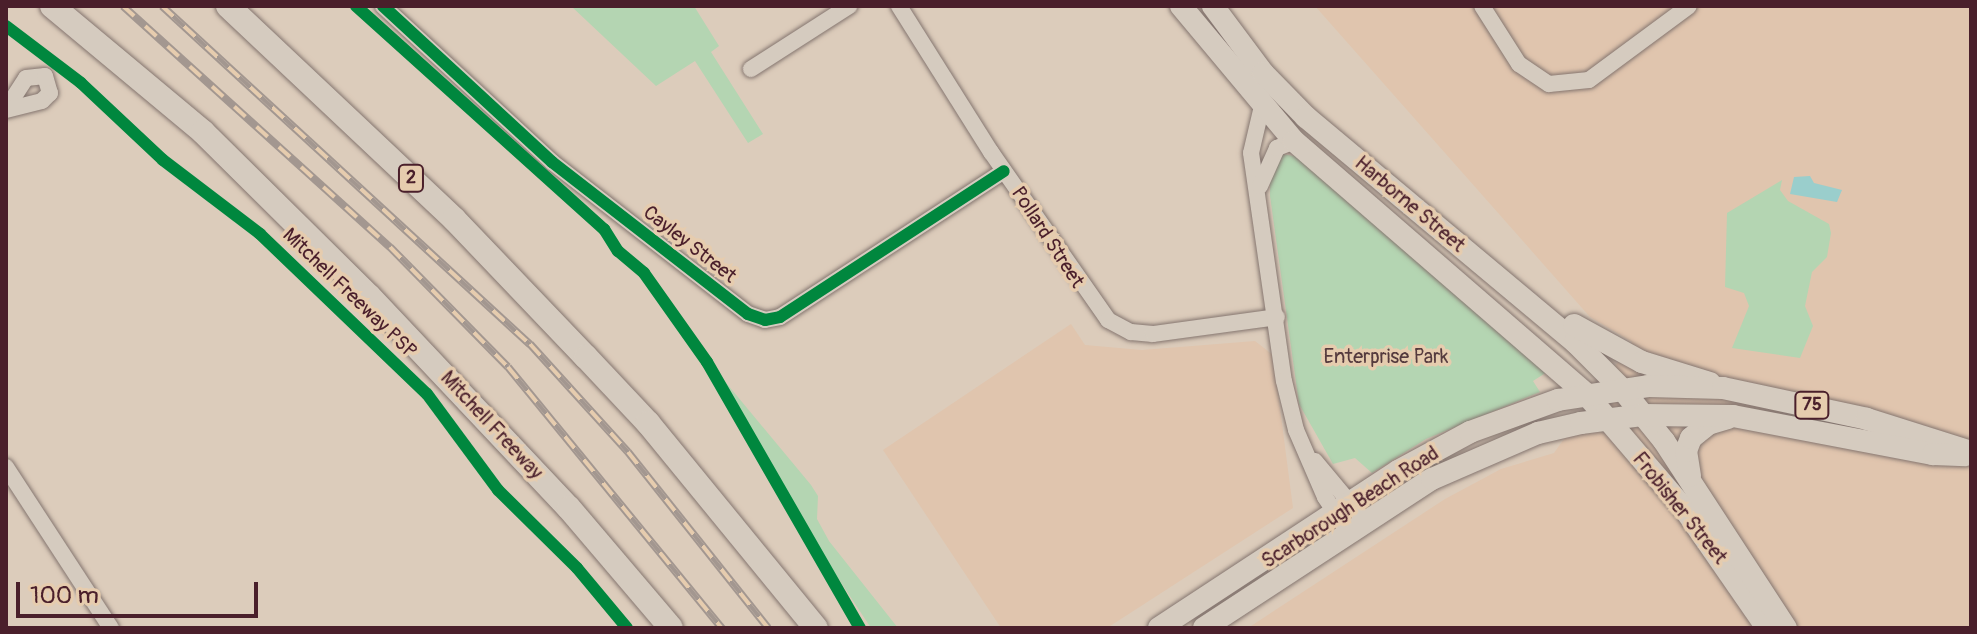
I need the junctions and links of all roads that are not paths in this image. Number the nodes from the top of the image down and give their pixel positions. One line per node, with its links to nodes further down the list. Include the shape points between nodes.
1 (52, 6): 28 (highway, Mitchell Freeway, via 203,132 369,296 569,508)
2 (228, 6): 29 (highway, 2, via 454,219 586,357 648,423)
3 (383, 6): 13 (street, Cayley Street, via 552,162 748,314 765,320 780,317)
4 (849, 6): 10 (street)
5 (899, 6): 13 (street, Pollard Street)
6 (1181, 6): 11 (main road, Harborne Street)
7 (1213, 6): 15 (main road, Harborne Street, via 1263,73 1306,117)
8 (1482, 6): 9 (street, via 1519,64 1549,84 1589,80)
9 (1689, 6)
10 (751, 69)
11 (1262, 106): 12 (main road, Harborne Street); 14 (street, via 1251,153)
12 (1294, 141): 14 (street, via 1277,148); 19 (main road, Harborne Street)
13 (1004, 171): 16 (street, Pollard Street, via 1088,298 1119,327 1153,334)
14 (1260, 188): 16 (street)
15 (1543, 314): 17 (main road, via 1566,319 1598,342 1642,362); 18 (main road, Harborne Street)
16 (1277, 317): 26 (street, via 1289,405 1312,457)
17 (1723, 388): 18 (main road, Scarborough Beach Road / 75); 23 (main road, Scarborough Beach Road / 75, via 1867,419)
18 (1622, 389): 19 (main road, Scarborough Beach Road / 75); 20 (main road, Frobisher Street)
19 (1586, 394): 22 (main road, Frobisher Street); 26 (main road, Scarborough Beach Road / 75, via 1470,432)
20 (1643, 415): 21 (main road, Scarborough Beach Road / 75); 22 (main road, Scarborough Beach Road / 75); 25 (main road, Frobisher Street)
21 (1733, 416): 23 (main road, Scarborough Beach Road / 75, via 1933,454); 25 (main road, via 1708,424 1691,438 1686,451)
22 (1608, 419): 26 (main road, Scarborough Beach Road / 75, via 1538,433); 32 (main road, Frobisher Street, via 1720,556)
23 (1971, 454)
24 (6, 467): 27 (street)
25 (1690, 481): 33 (main road, Frobisher Street)
26 (1350, 517): 30 (main road, Scarborough Beach Road / 75); 31 (main road, Scarborough Beach Road / 75)
27 (111, 628)
28 (671, 628)
29 (816, 628)
30 (1159, 628)
31 (1204, 628)
32 (1767, 628)
33 (1786, 628)

